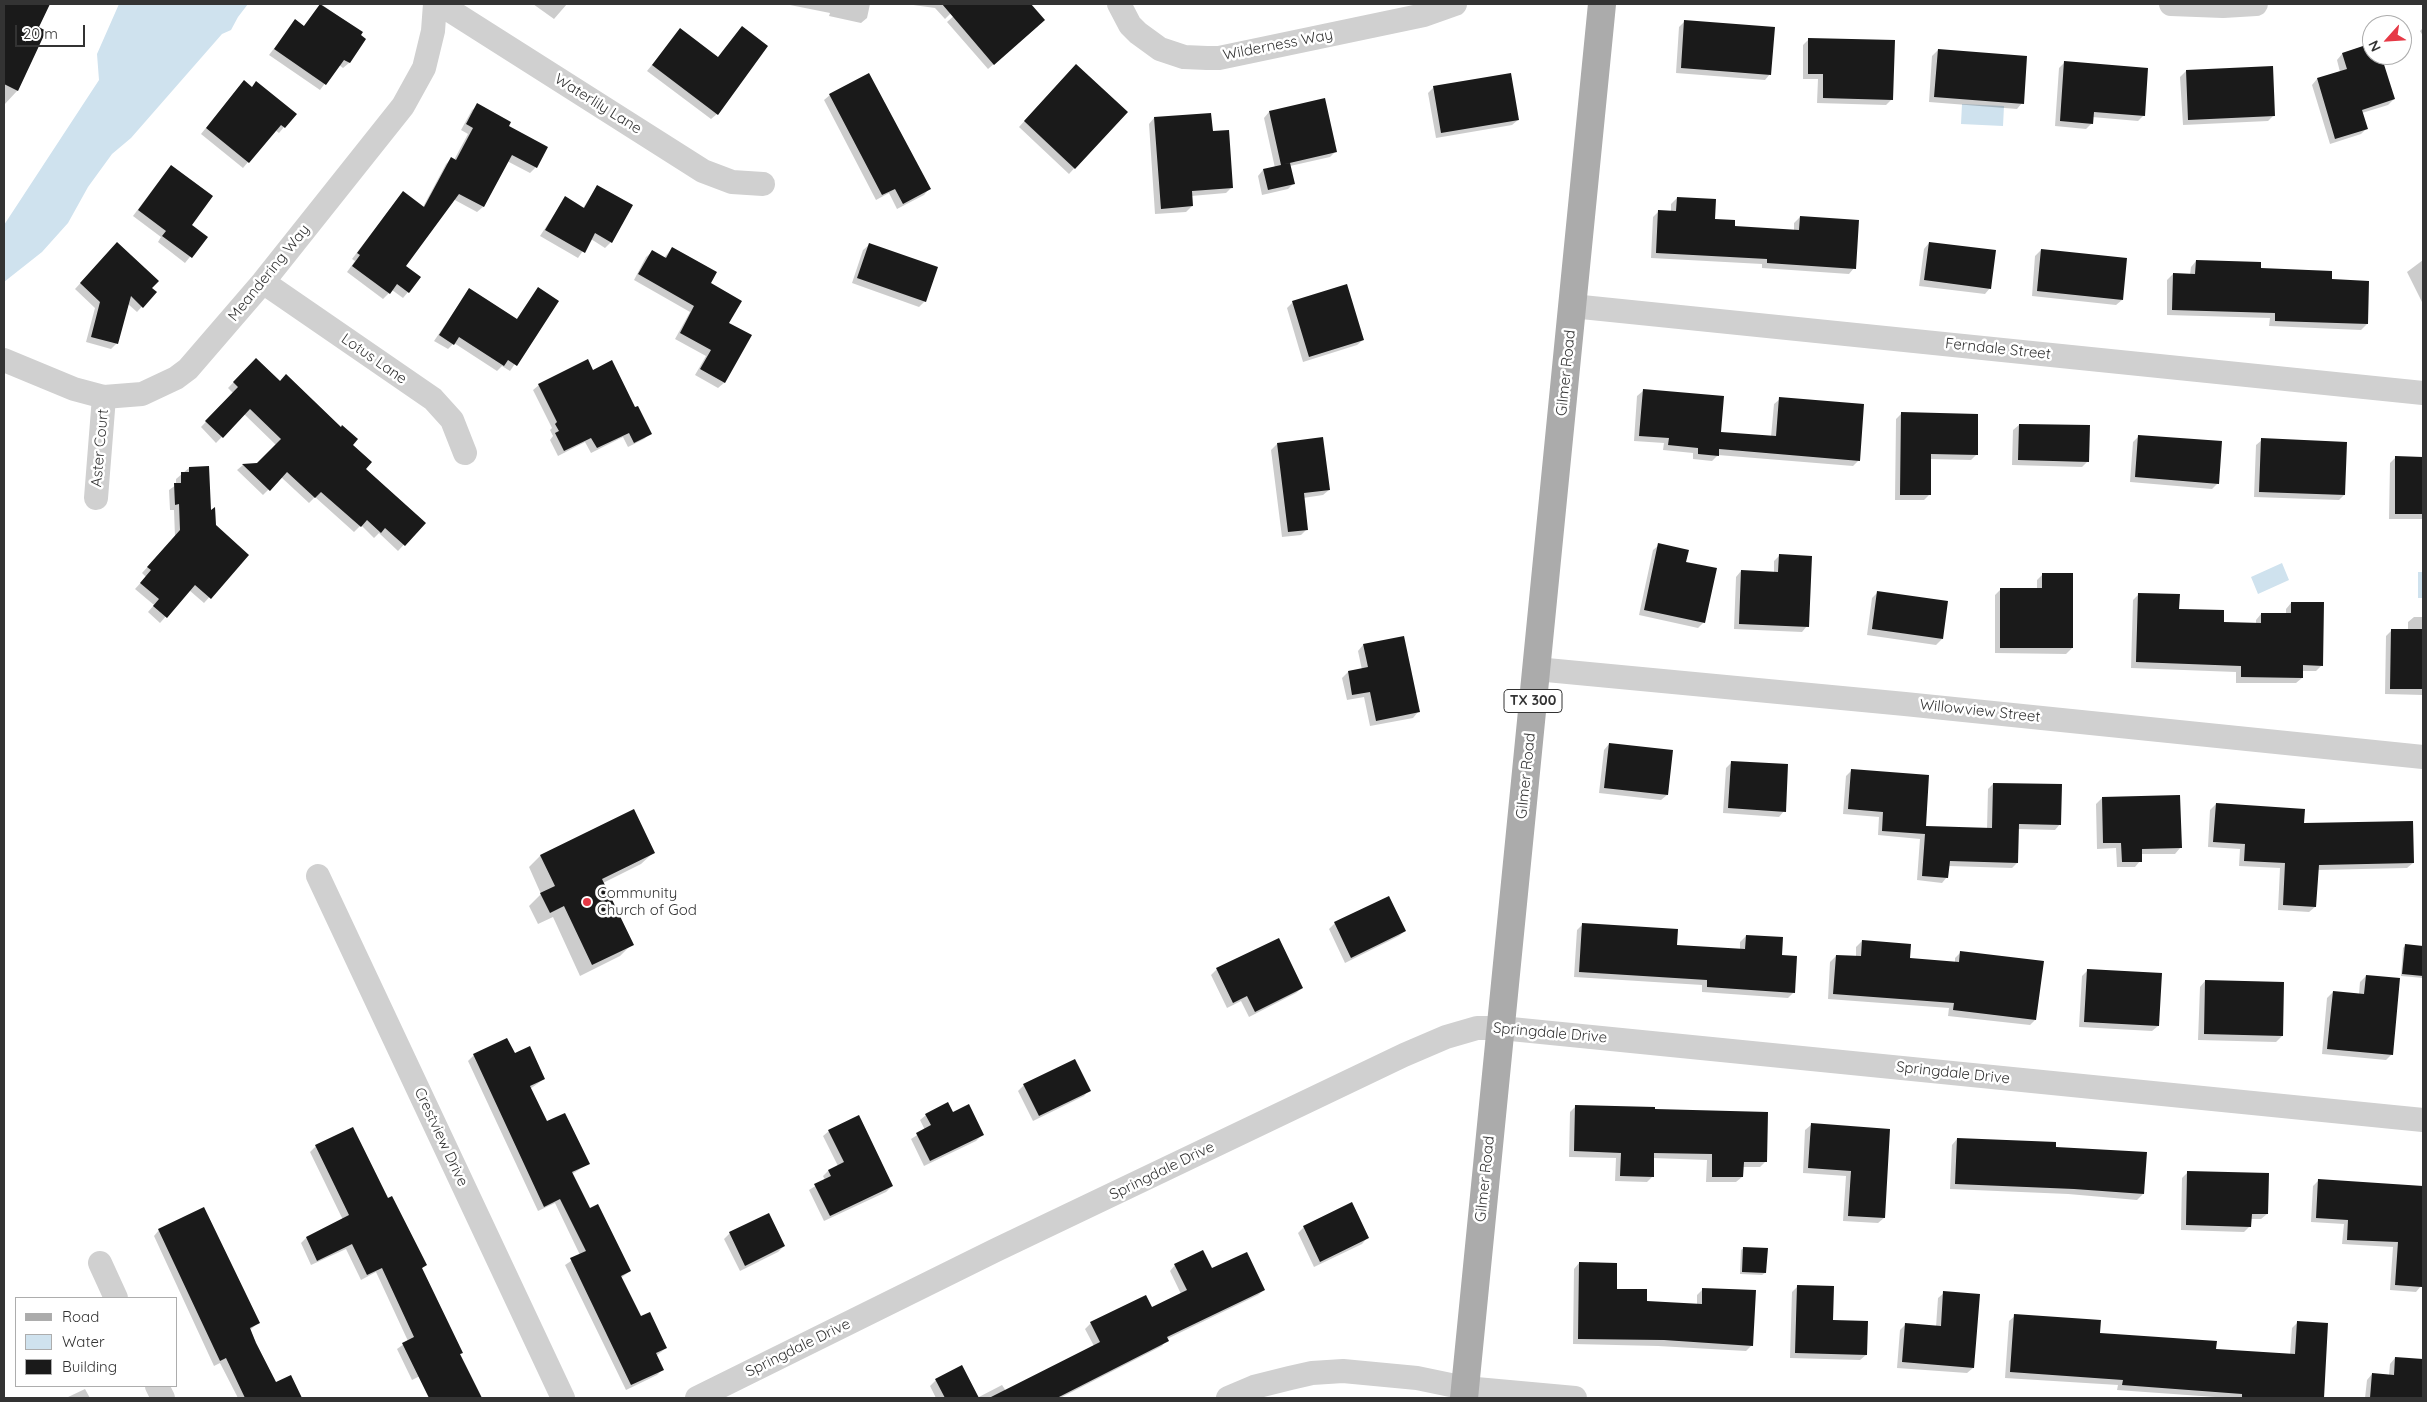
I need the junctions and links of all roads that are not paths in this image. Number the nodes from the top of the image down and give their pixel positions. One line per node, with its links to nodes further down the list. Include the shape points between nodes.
1 (435, 4): 10 (street, Meandering Way, via 430,46 414,87 390,123)
2 (440, 4): 9 (street, Waterlily Lane, via 703,171 732,182)
3 (1119, 4): 8 (street, Wilderness Way, via 1130,25 1150,42 1170,53 1194,58 1219,58)
4 (1455, 4): 8 (street, Wilderness Way)
5 (1602, 4): 11 (main road, Gilmer Road / TX 300)
6 (2171, 4): 7 (street)
7 (2256, 4)
8 (1423, 9)
9 (763, 184)
10 (263, 282): 14 (street, Meandering Way, via 199,357 176,378 142,394); 15 (street, Lotus Lane, via 440,405 456,427)
11 (1572, 306): 13 (street, Ferndale Street); 17 (main road, Gilmer Road / TX 300)
12 (4, 360): 14 (street, Meandering Way)
13 (2423, 393)
14 (104, 398): 16 (street, Aster Court)
15 (465, 453)
16 (96, 498)
17 (1536, 669): 18 (street, Willowview Street); 20 (main road, Gilmer Road / TX 300)
18 (2423, 757)
19 (318, 876): 25 (street, Crestview Drive)
20 (1501, 1028): 21 (street, Springdale Drive); 24 (main road, Gilmer Road / TX 300); 26 (street, Springdale Drive, via 1466,1031 1404,1055 996,1250)
21 (2423, 1120)
22 (100, 1263): 23 (street)
23 (116, 1297)
24 (1465, 1393): 27 (street, via 1417,1378 1335,1372 1312,1373 1254,1387); 28 (street)
25 (563, 1398)
26 (697, 1398)
27 (1228, 1398)
28 (1575, 1398)

